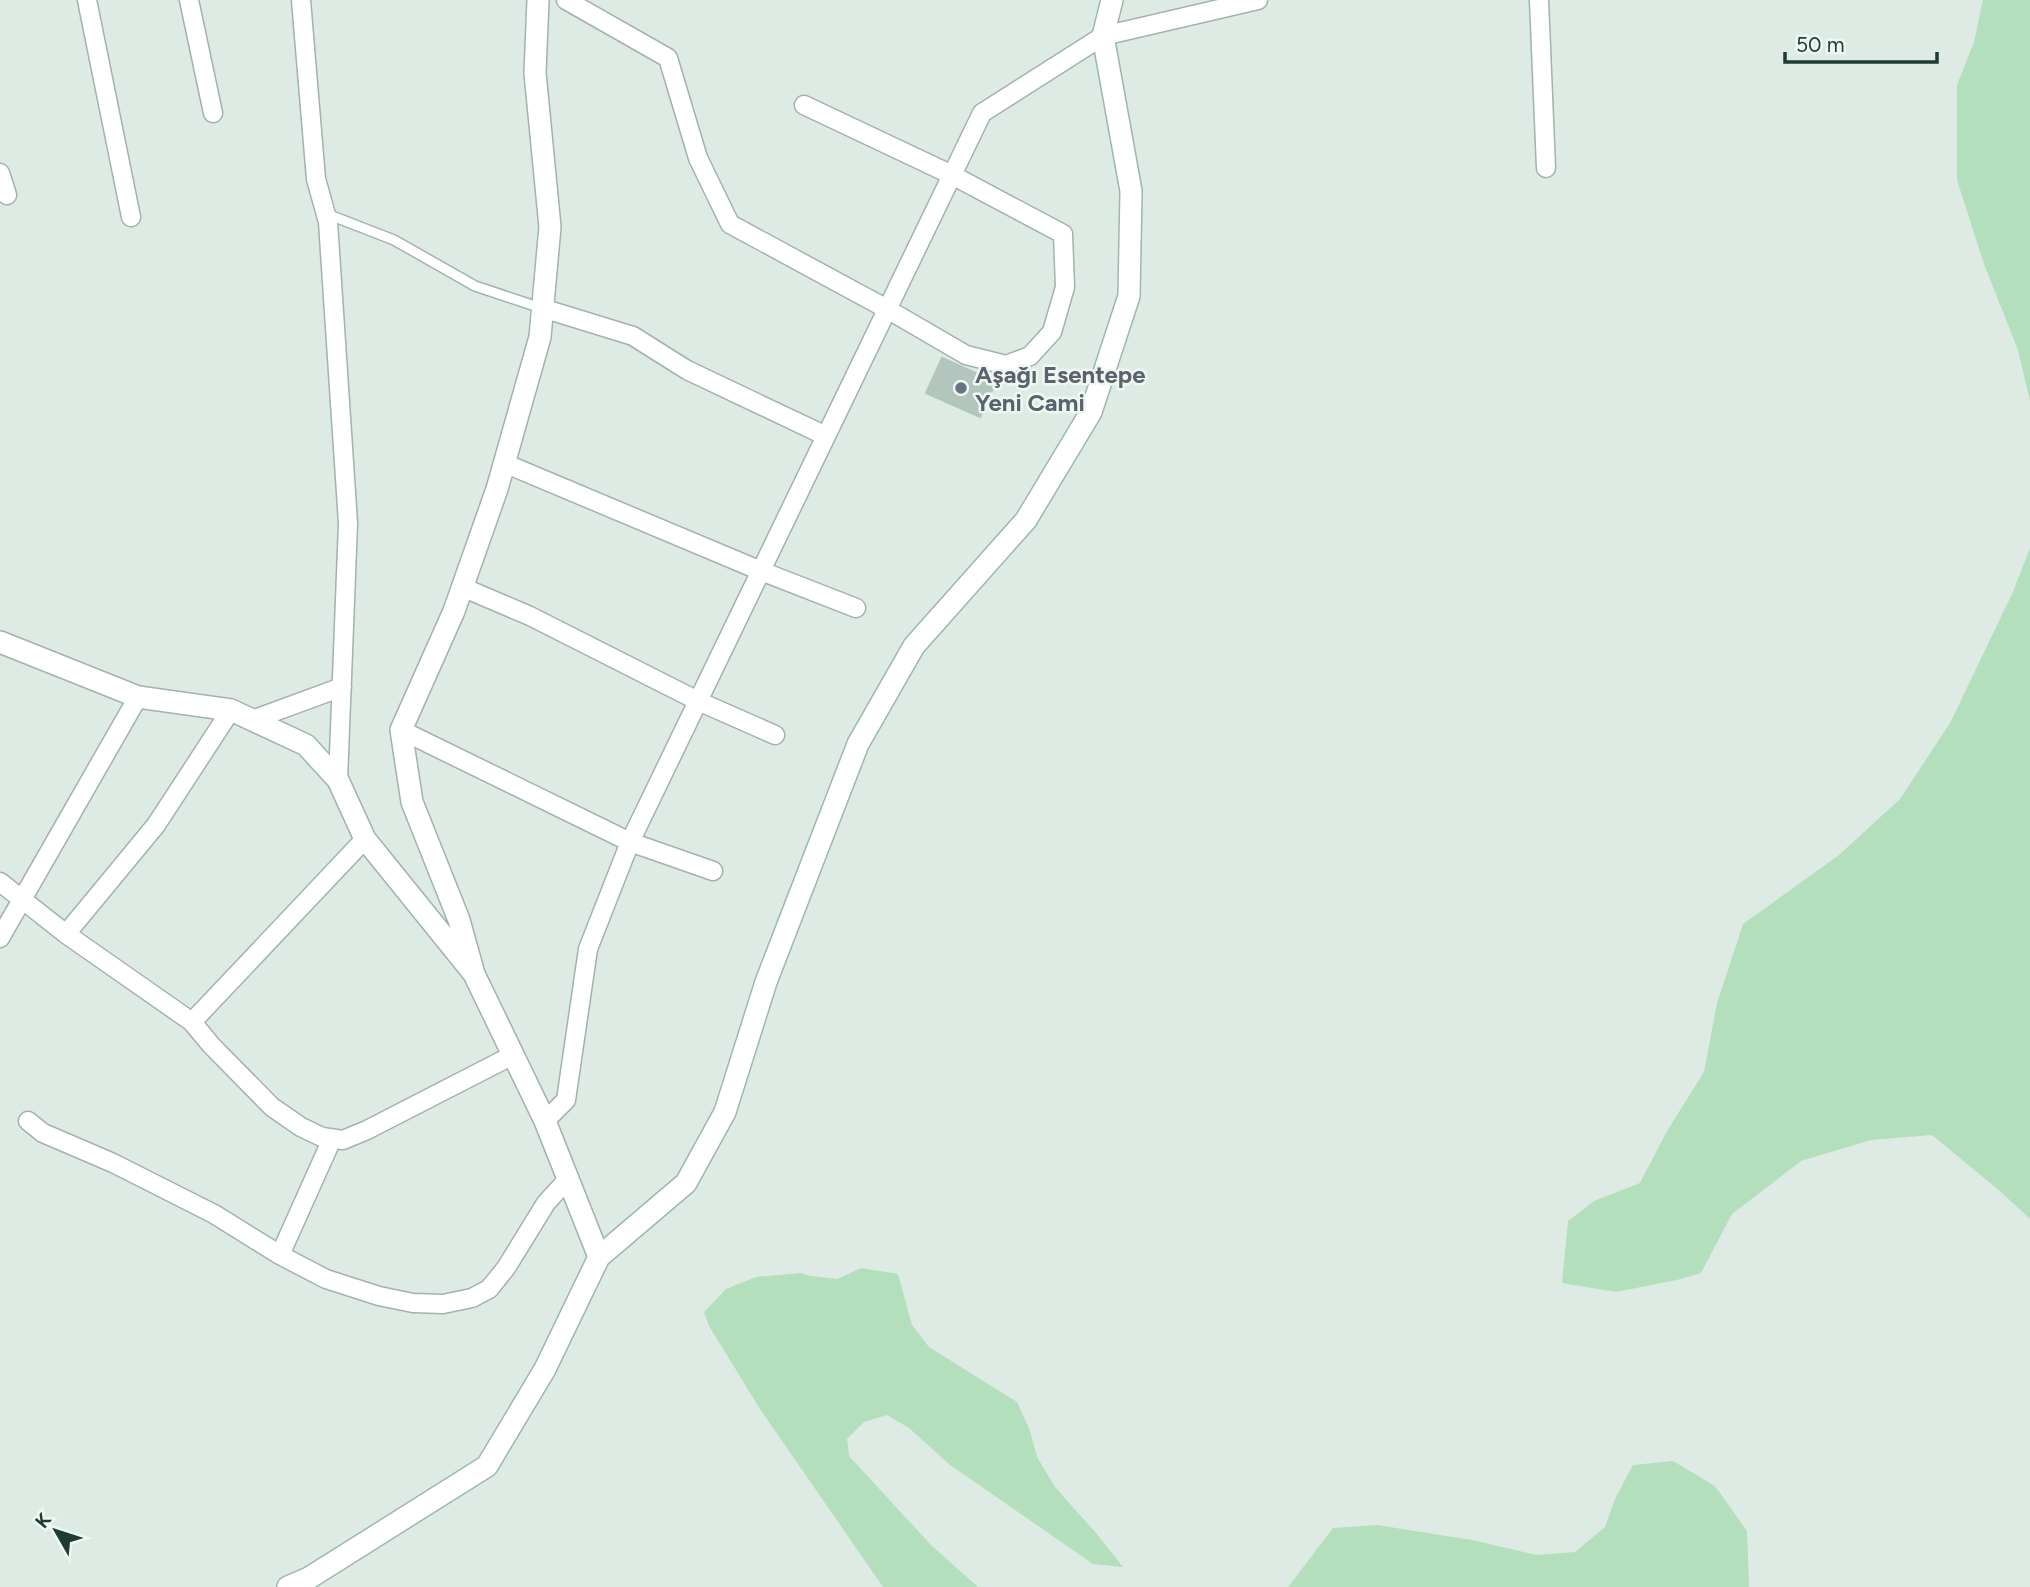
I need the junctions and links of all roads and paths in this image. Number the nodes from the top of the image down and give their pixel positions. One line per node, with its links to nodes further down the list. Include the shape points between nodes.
1 (87, 0): 17 (street)
2 (189, 0): 11 (street)
3 (301, 0): 16 (street, via 316,179)
4 (538, 0): 18 (street, via 535,73 550,227)
5 (566, 0): 19 (street, via 668,58 698,158 730,224)
6 (1112, 0): 9 (street)
7 (1258, 0): 9 (street)
8 (1539, 0): 12 (street)
9 (1103, 36): 14 (street, via 982,113); 49 (street, via 1131,191 1129,296 1091,412 1026,520 914,646 858,744 766,982 725,1112 686,1183)
10 (804, 105): 14 (street)
11 (213, 113)
12 (1546, 168)
13 (0, 173): 15 (street)
14 (952, 175): 19 (street); 19 (street, via 1063,234 1065,287 1052,332 1030,356 1006,365 966,355)
15 (7, 195)
16 (326, 214): 18 (lane, via 394,240 475,286); 26 (street, via 348,523)
17 (131, 217)
18 (542, 308): 20 (street, via 632,336 687,370); 21 (street, via 540,337)
19 (887, 309): 20 (street)
20 (826, 436): 22 (street)
21 (504, 463): 22 (street); 23 (street)
22 (761, 571): 24 (street); 28 (street)
23 (462, 587): 28 (street); 31 (street)
24 (856, 608)
25 (0, 642): 27 (street)
26 (342, 687): 30 (street); 33 (street)
27 (138, 697): 29 (street); 38 (street)
28 (698, 701): 32 (street); 35 (street)
29 (231, 710): 30 (street); 39 (street, via 156,825)
30 (253, 720): 33 (street, via 306,745)
31 (401, 730): 35 (street); 41 (street, via 412,802 459,920)
32 (775, 735)
33 (338, 780): 34 (street)
34 (365, 839): 41 (street); 42 (street)
35 (630, 842): 36 (street); 45 (street, via 588,949 566,1100)
36 (713, 871)
37 (0, 882): 38 (street)
38 (22, 900): 39 (street); 40 (street)
39 (66, 934): 42 (street)
40 (0, 938)
41 (474, 974): 43 (street)
42 (191, 1022): 46 (street, via 272,1107 302,1127)
43 (513, 1055): 45 (street); 46 (street, via 367,1130 343,1140)
44 (28, 1121): 48 (street, via 43,1133 214,1214)
45 (545, 1121): 47 (street)
46 (332, 1139): 48 (street)
47 (568, 1179): 48 (street, via 546,1203 498,1279 472,1298 443,1304 379,1296 326,1279); 49 (street)
48 (280, 1255)
49 (599, 1257): 50 (street, via 545,1369 486,1466)
50 (288, 1587)

